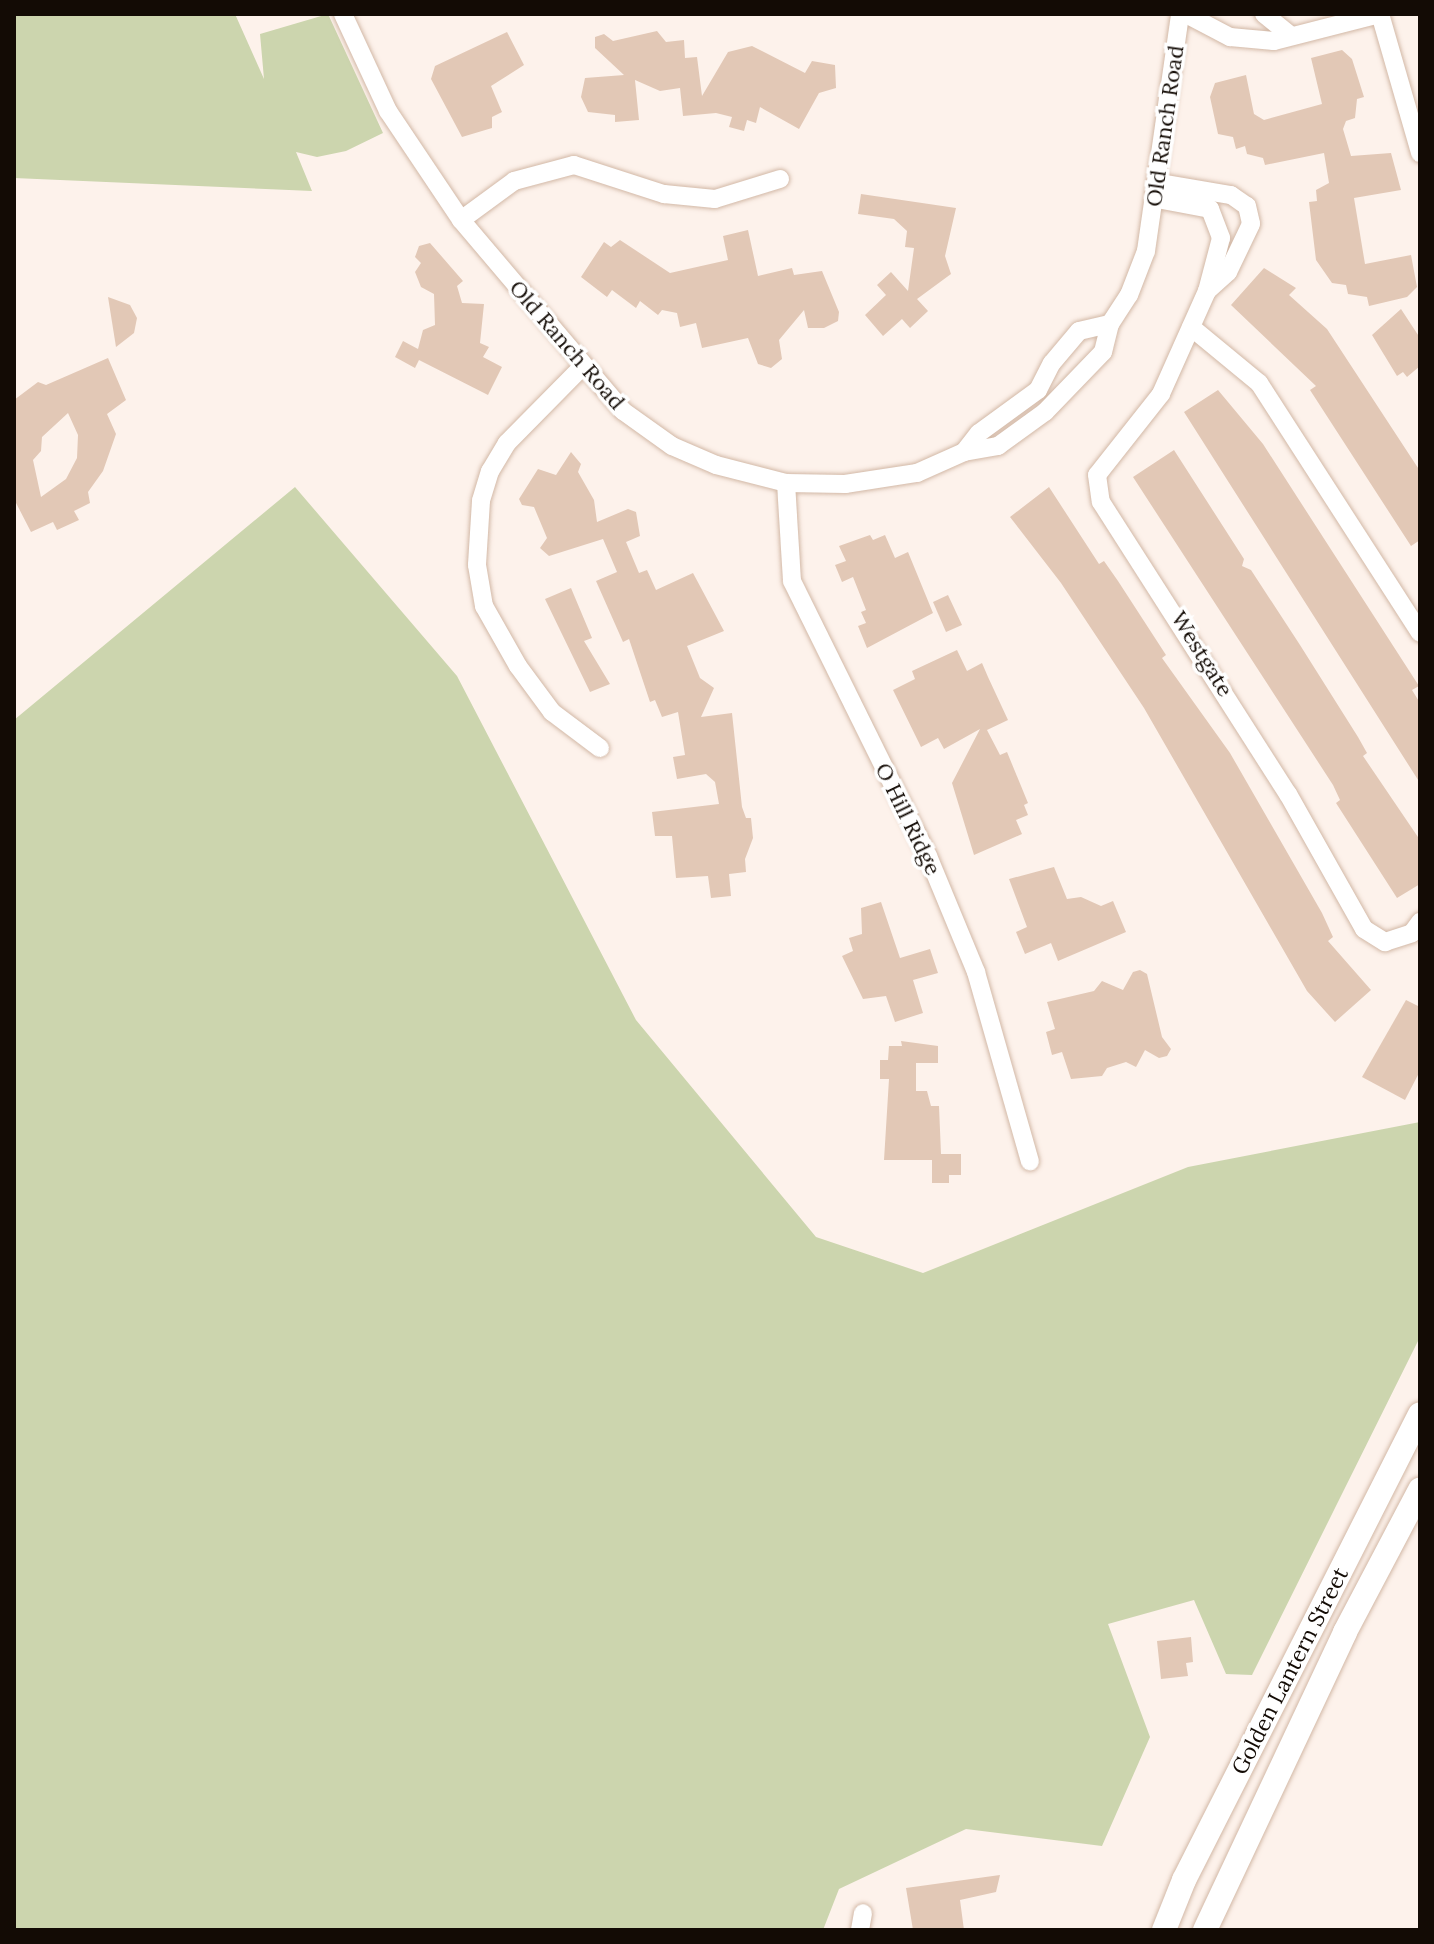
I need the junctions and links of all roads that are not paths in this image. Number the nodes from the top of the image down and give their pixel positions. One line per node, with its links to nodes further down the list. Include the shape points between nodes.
1 (343, 14): 10 (street, Old Ranch Road, via 388,111)
2 (1183, 14): 6 (street, via 1213,32); 9 (street, Old Ranch Road)
3 (1262, 14): 5 (street); 6 (street)
4 (1380, 14): 5 (street); 7 (street)
5 (1291, 36): 6 (street)
6 (1258, 40)
7 (1420, 153)
8 (780, 179): 10 (street, via 715,199 664,194 574,165 514,181)
9 (1158, 191): 11 (street, Westgate, via 1210,209 1221,238); 11 (street, Westgate, via 1231,195 1247,206 1251,224 1228,272); 12 (street, Old Ranch Road, via 1146,251 1129,295)
10 (461, 220): 14 (street, Old Ranch Road)
11 (1207, 291): 13 (street, Westgate)
12 (1110, 324): 15 (street, Old Ranch Road, via 1079,331 1038,390 979,433); 15 (street, Old Ranch Road, via 1103,352 1045,412 998,446)
13 (1191, 327): 17 (street, via 1259,383); 19 (street, Westgate, via 1161,394 1097,475 1101,502 1280,781 1364,929 1385,942 1412,933)
14 (582, 367): 16 (street, Old Ranch Road, via 623,411 672,446 716,465); 18 (street, via 507,443 490,471 481,501 477,565 484,606 518,666 552,712)
15 (964, 452): 16 (street, Old Ranch Road, via 917,473 845,484)
16 (786, 483): 20 (street, O Hill Ridge, via 792,581 928,856 976,972)
17 (1420, 633)
18 (600, 748)
19 (1420, 922)
20 (1030, 1161)
21 (1420, 1414): 23 (main road, Golden Lantern Street)
22 (1420, 1490): 24 (main road, Golden Lantern Street, via 1345,1632)
23 (1164, 1930)
24 (1205, 1930)

